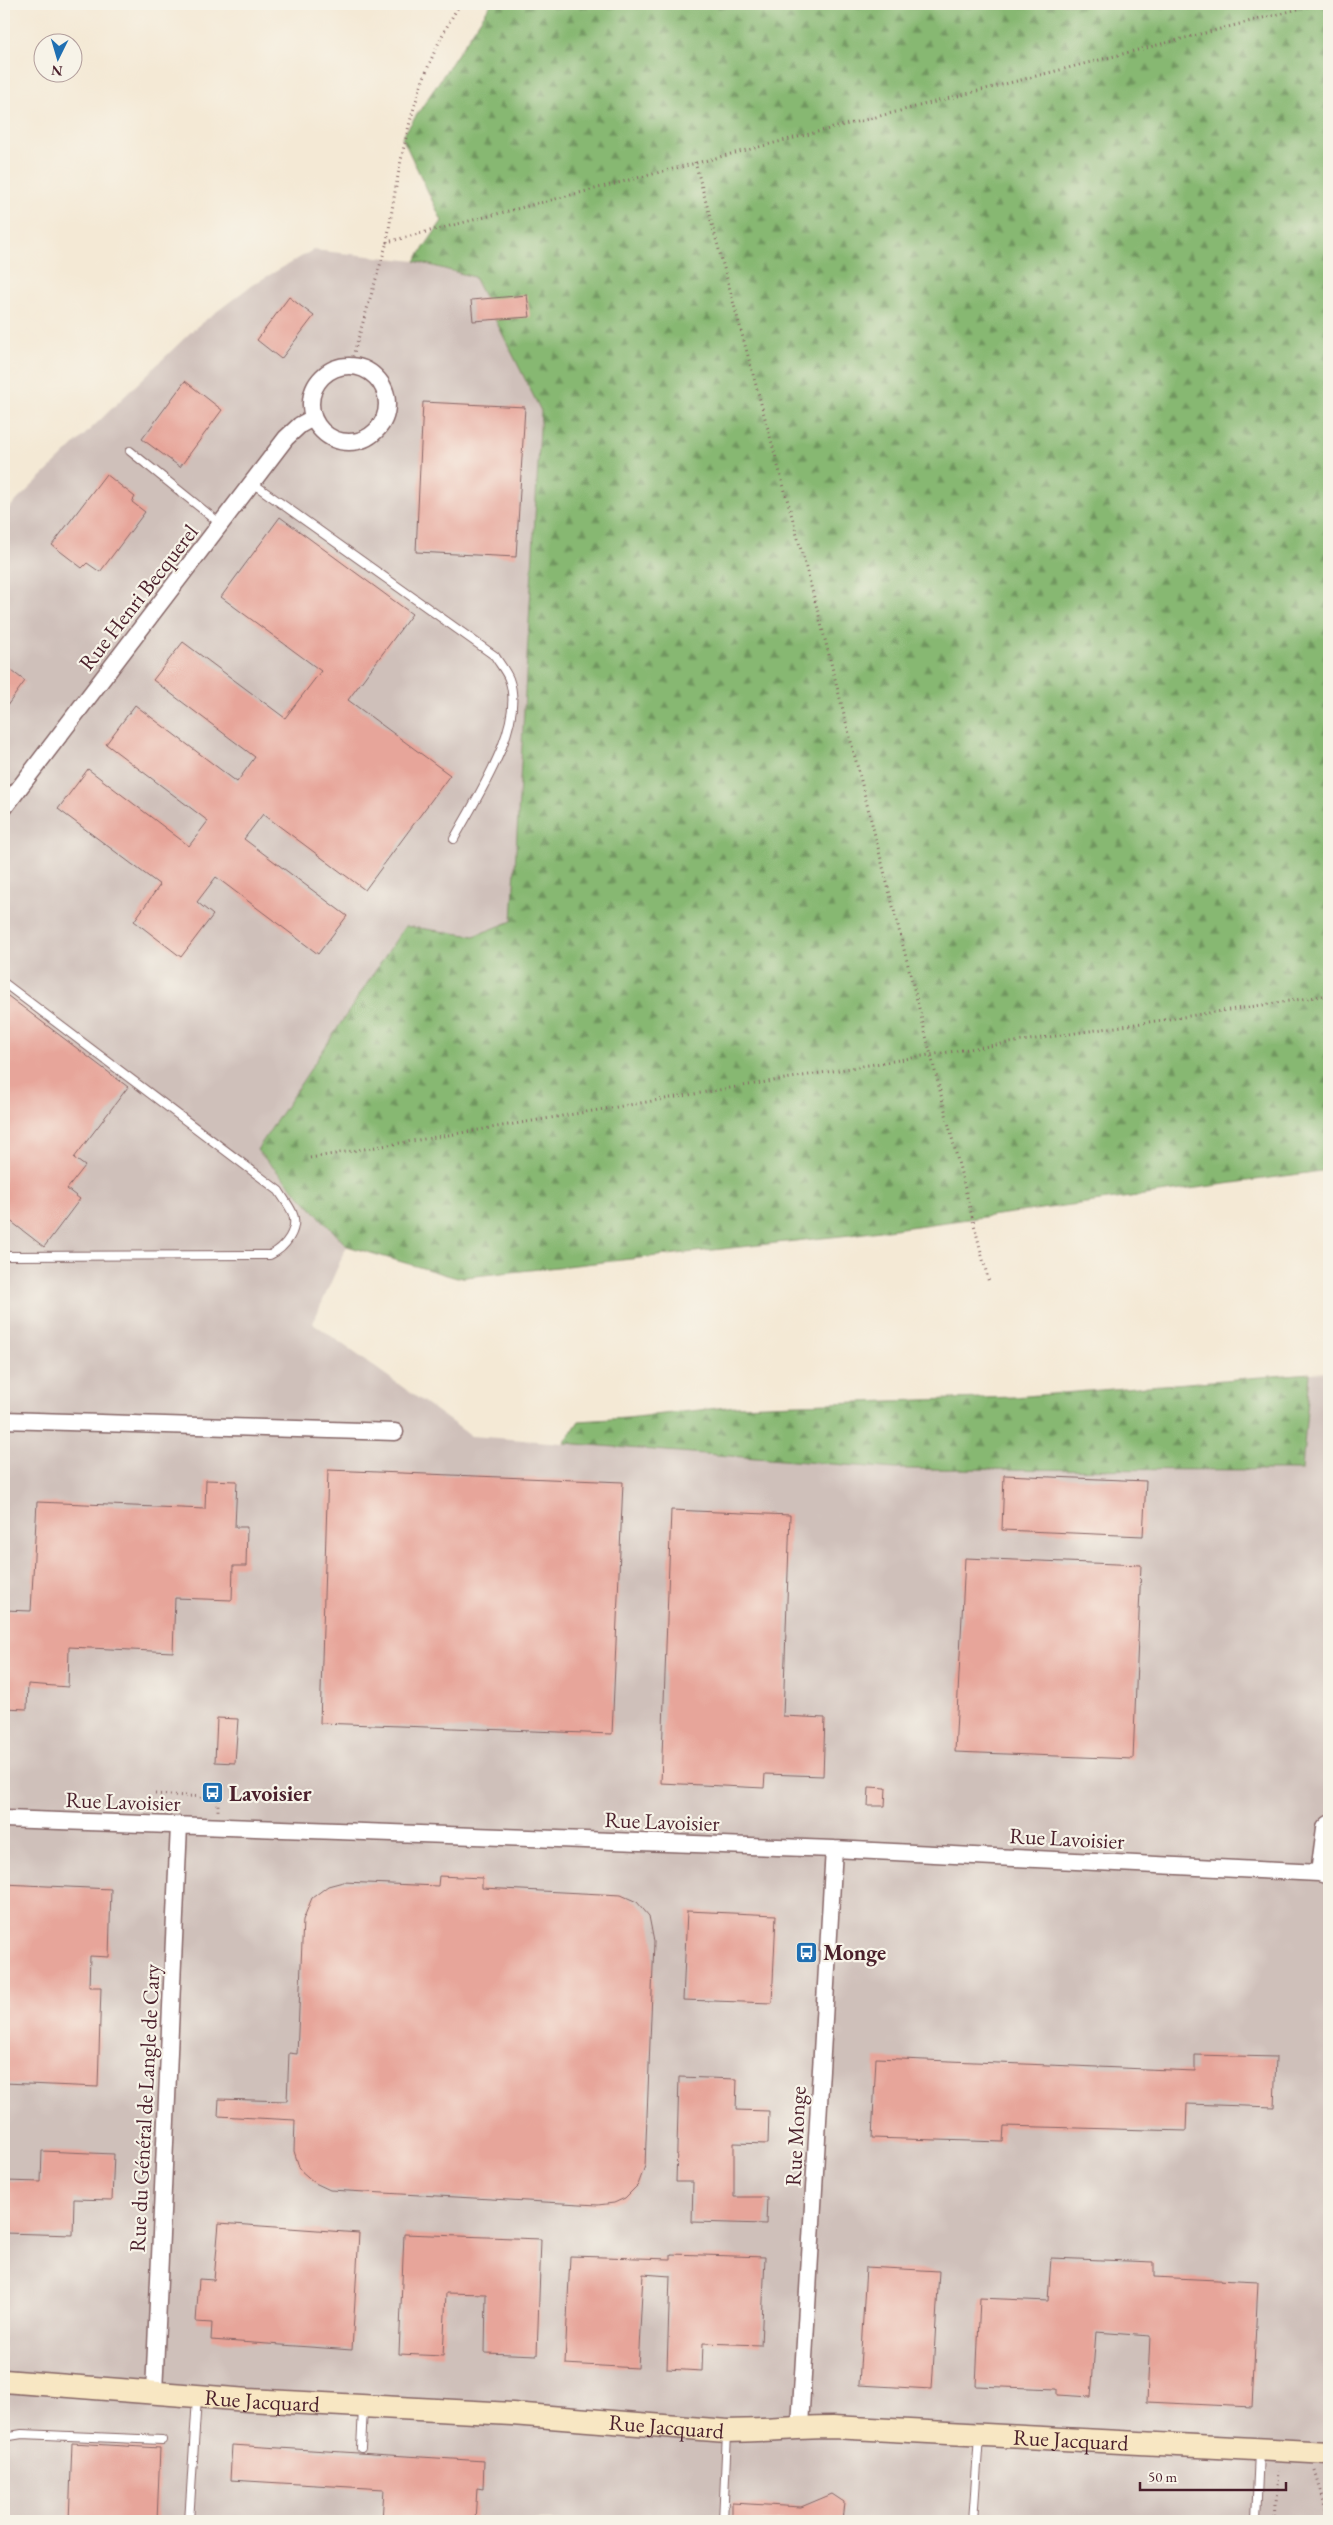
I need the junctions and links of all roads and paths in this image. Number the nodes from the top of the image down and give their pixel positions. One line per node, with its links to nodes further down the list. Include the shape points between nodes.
1 (460, 4): 4 (path, via 424,74 400,159)
2 (1318, 4): 3 (path)
3 (695, 162): 4 (path); 14 (path, via 818,612)
4 (387, 242): 5 (path)
5 (350, 366): 6 (street, via 326,373 317,382 310,406); 6 (street, via 363,368 374,375 387,396 386,415 376,432 354,443 341,442 319,429)
6 (313, 418): 8 (street, Rue Henri Becquerel, via 286,438)
7 (130, 451): 9 (lane)
8 (251, 482): 9 (street, Rue Henri Becquerel); 11 (lane, via 495,656 509,679 513,710 506,740)
9 (222, 525): 10 (street, Rue Henri Becquerel)
10 (5, 803)
11 (454, 839)
12 (4, 983): 16 (lane, via 279,1191 294,1220 290,1238 284,1247 270,1256)
13 (1329, 995): 14 (path)
14 (931, 1055): 15 (path); 17 (path)
15 (310, 1158)
16 (4, 1256)
17 (989, 1283)
18 (4, 1420): 19 (street)
19 (395, 1432)
20 (156, 1794): 24 (path, via 218,1798)
21 (4, 1819): 23 (street, Rue Lavoisier)
22 (1329, 1824): 26 (street, Rue Lavoisier, via 1325,1828)
23 (180, 1826): 24 (street, Rue Lavoisier); 28 (street, Rue du Général de Langle de Cary)
24 (217, 1827): 25 (street, Rue Lavoisier)
25 (834, 1849): 26 (street, Rue Lavoisier); 31 (street, Rue Monge)
26 (1324, 1874)
27 (4, 2381): 28 (street, Rue Jacquard)
28 (154, 2393): 29 (street, Rue Jacquard)
29 (197, 2396): 30 (street, Rue Jacquard); 40 (lane)
30 (363, 2406): 32 (street, Rue Jacquard); 36 (lane)
31 (800, 2426): 32 (street, Rue Jacquard); 33 (street, Rue Jacquard)
32 (727, 2431): 41 (lane)
33 (979, 2434): 37 (street, Rue Jacquard); 42 (lane)
34 (4, 2437): 35 (lane, via 22,2434)
35 (162, 2440)
36 (361, 2448)
37 (1269, 2450): 38 (street, Rue Jacquard); 43 (lane); 44 (path)
38 (1319, 2452): 39 (path)
39 (1329, 2517)
40 (189, 2521)
41 (723, 2521)
42 (972, 2521)
43 (1256, 2521)
44 (1275, 2521)

